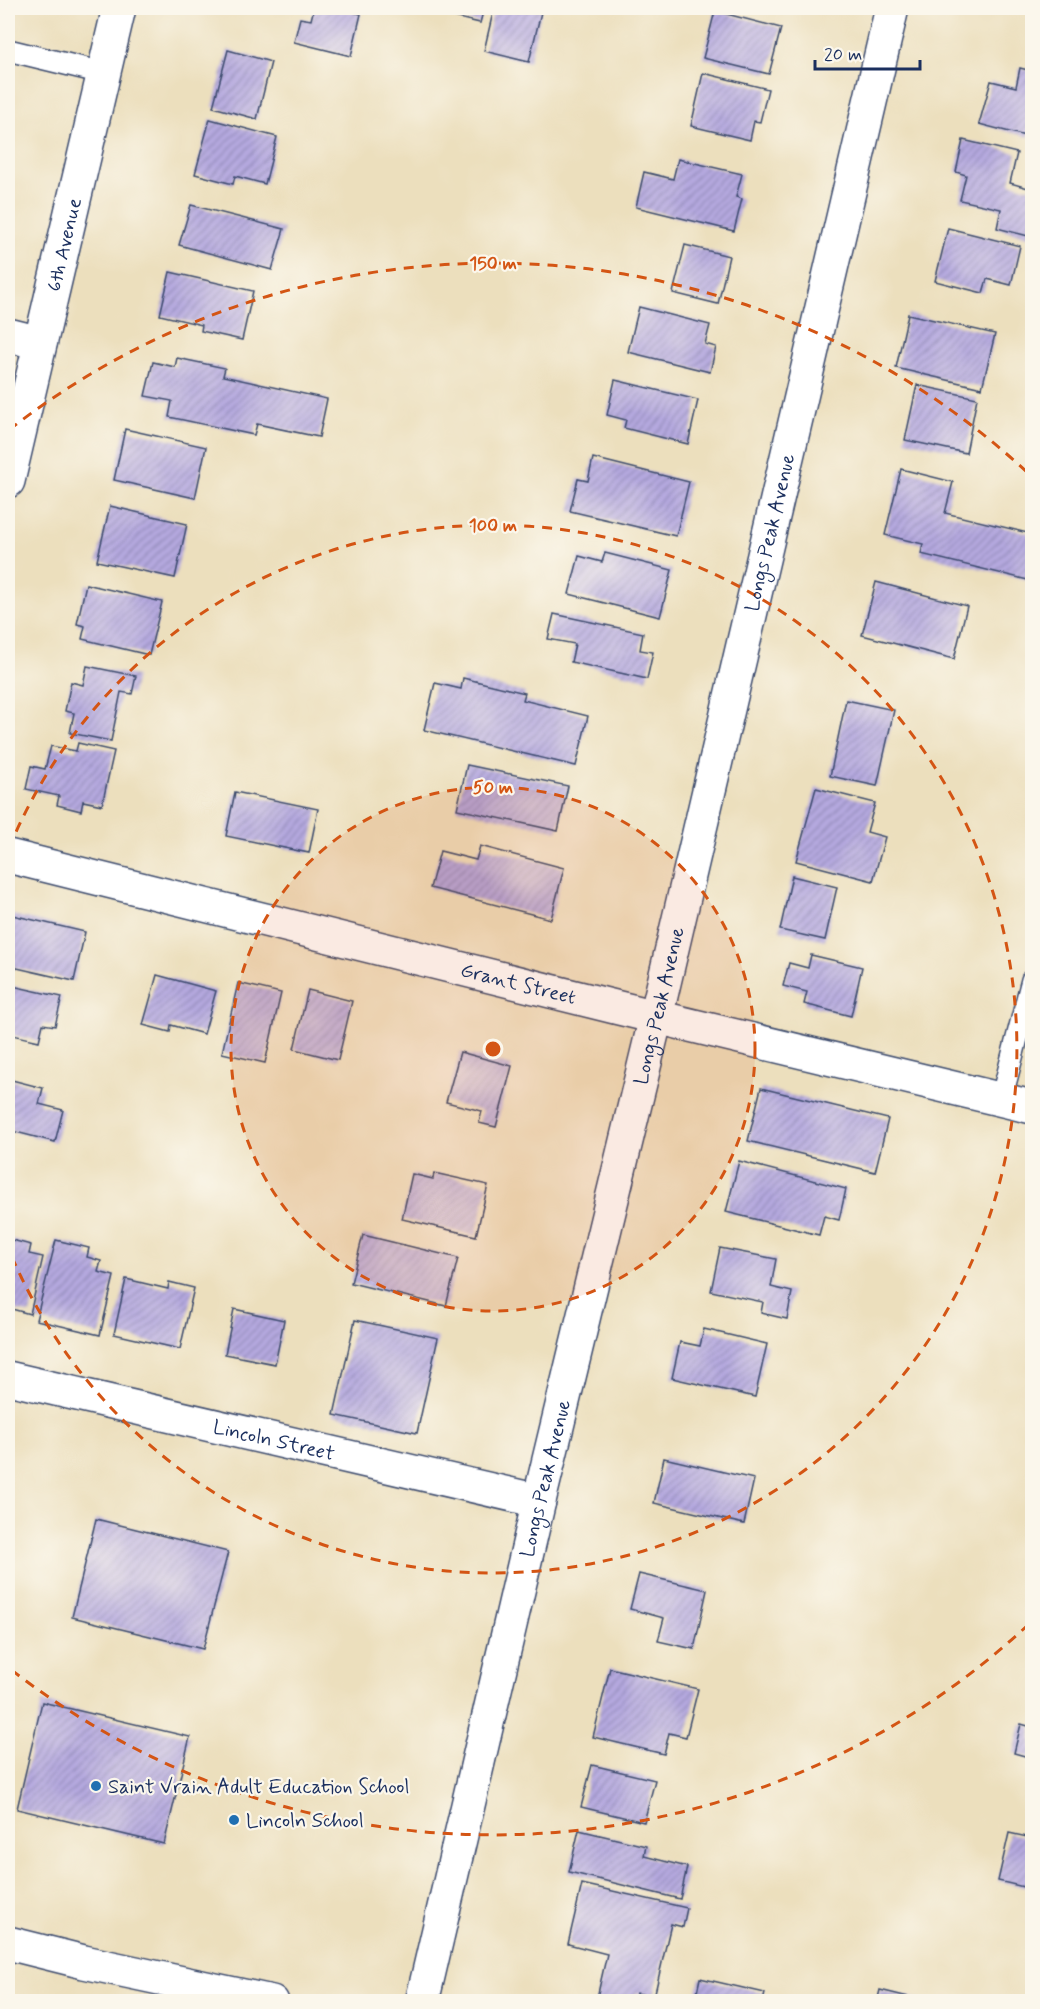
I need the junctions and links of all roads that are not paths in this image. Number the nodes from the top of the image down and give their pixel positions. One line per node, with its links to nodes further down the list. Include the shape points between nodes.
1 (119, 8): 4 (street, 6th Avenue)
2 (892, 8): 10 (street, Longs Peak Avenue)
3 (8, 50): 4 (lane)
4 (104, 73): 6 (street, 6th Avenue)
5 (8, 335): 6 (street)
6 (40, 343): 7 (street, 6th Avenue)
7 (8, 481)
8 (8, 856): 10 (street, Grant Street)
9 (1032, 980): 11 (lane)
10 (656, 1017): 11 (street, Grant Street); 13 (street, Longs Peak Avenue)
11 (1017, 1104)
12 (8, 1378): 13 (street, Lincoln Street)
13 (539, 1501): 16 (street, Longs Peak Avenue)
14 (8, 1943): 15 (street)
15 (272, 2001)
16 (422, 2001)

